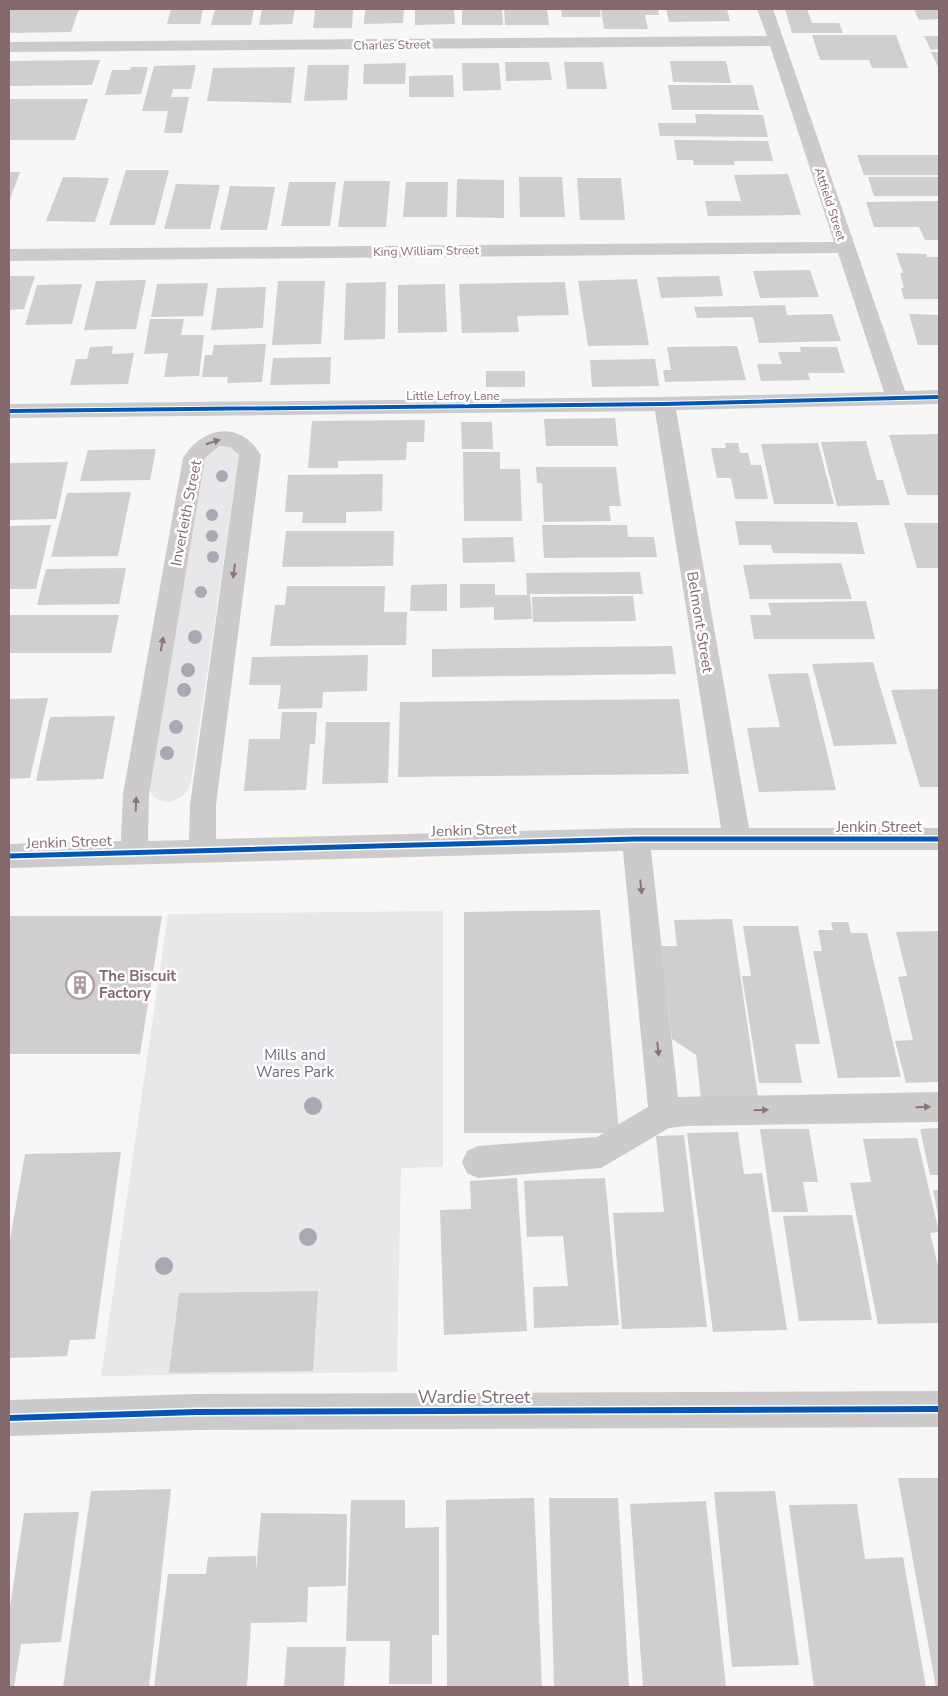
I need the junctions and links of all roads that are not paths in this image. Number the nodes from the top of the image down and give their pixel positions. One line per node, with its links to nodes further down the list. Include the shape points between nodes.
1 (765, 9): 2 (street, Attfield Street)
2 (775, 41): 3 (street, Charles Street); 4 (street, Attfield Street)
3 (9, 47)
4 (844, 247): 5 (street, King William Street); 7 (street, Attfield Street)
5 (9, 255)
6 (939, 397): 7 (street, Little Lefroy Lane)
7 (896, 399): 8 (street, Little Lefroy Lane)
8 (664, 404): 9 (street, Little Lefroy Lane); 12 (street, Belmont Street)
9 (9, 411)
10 (636, 838): 12 (street, Jenkin Street); 13 (street, Jenkin Street); 17 (street, one-way to 17)
11 (939, 839): 12 (street, Jenkin Street)
12 (737, 840)
13 (202, 850): 14 (street, Jenkin Street); 14 (street, Inverleith Street, one-way to 13, via 136,794 194,458 206,443 234,439 247,447 250,455 203,805)
14 (134, 853): 15 (street, Jenkin Street)
15 (9, 856)
16 (939, 1107): 17 (street, one-way to 16)
17 (664, 1114): 18 (street, via 601,1152)
18 (478, 1162)
19 (939, 1409): 20 (street, Wardie Street, via 196,1412)
20 (9, 1418)

